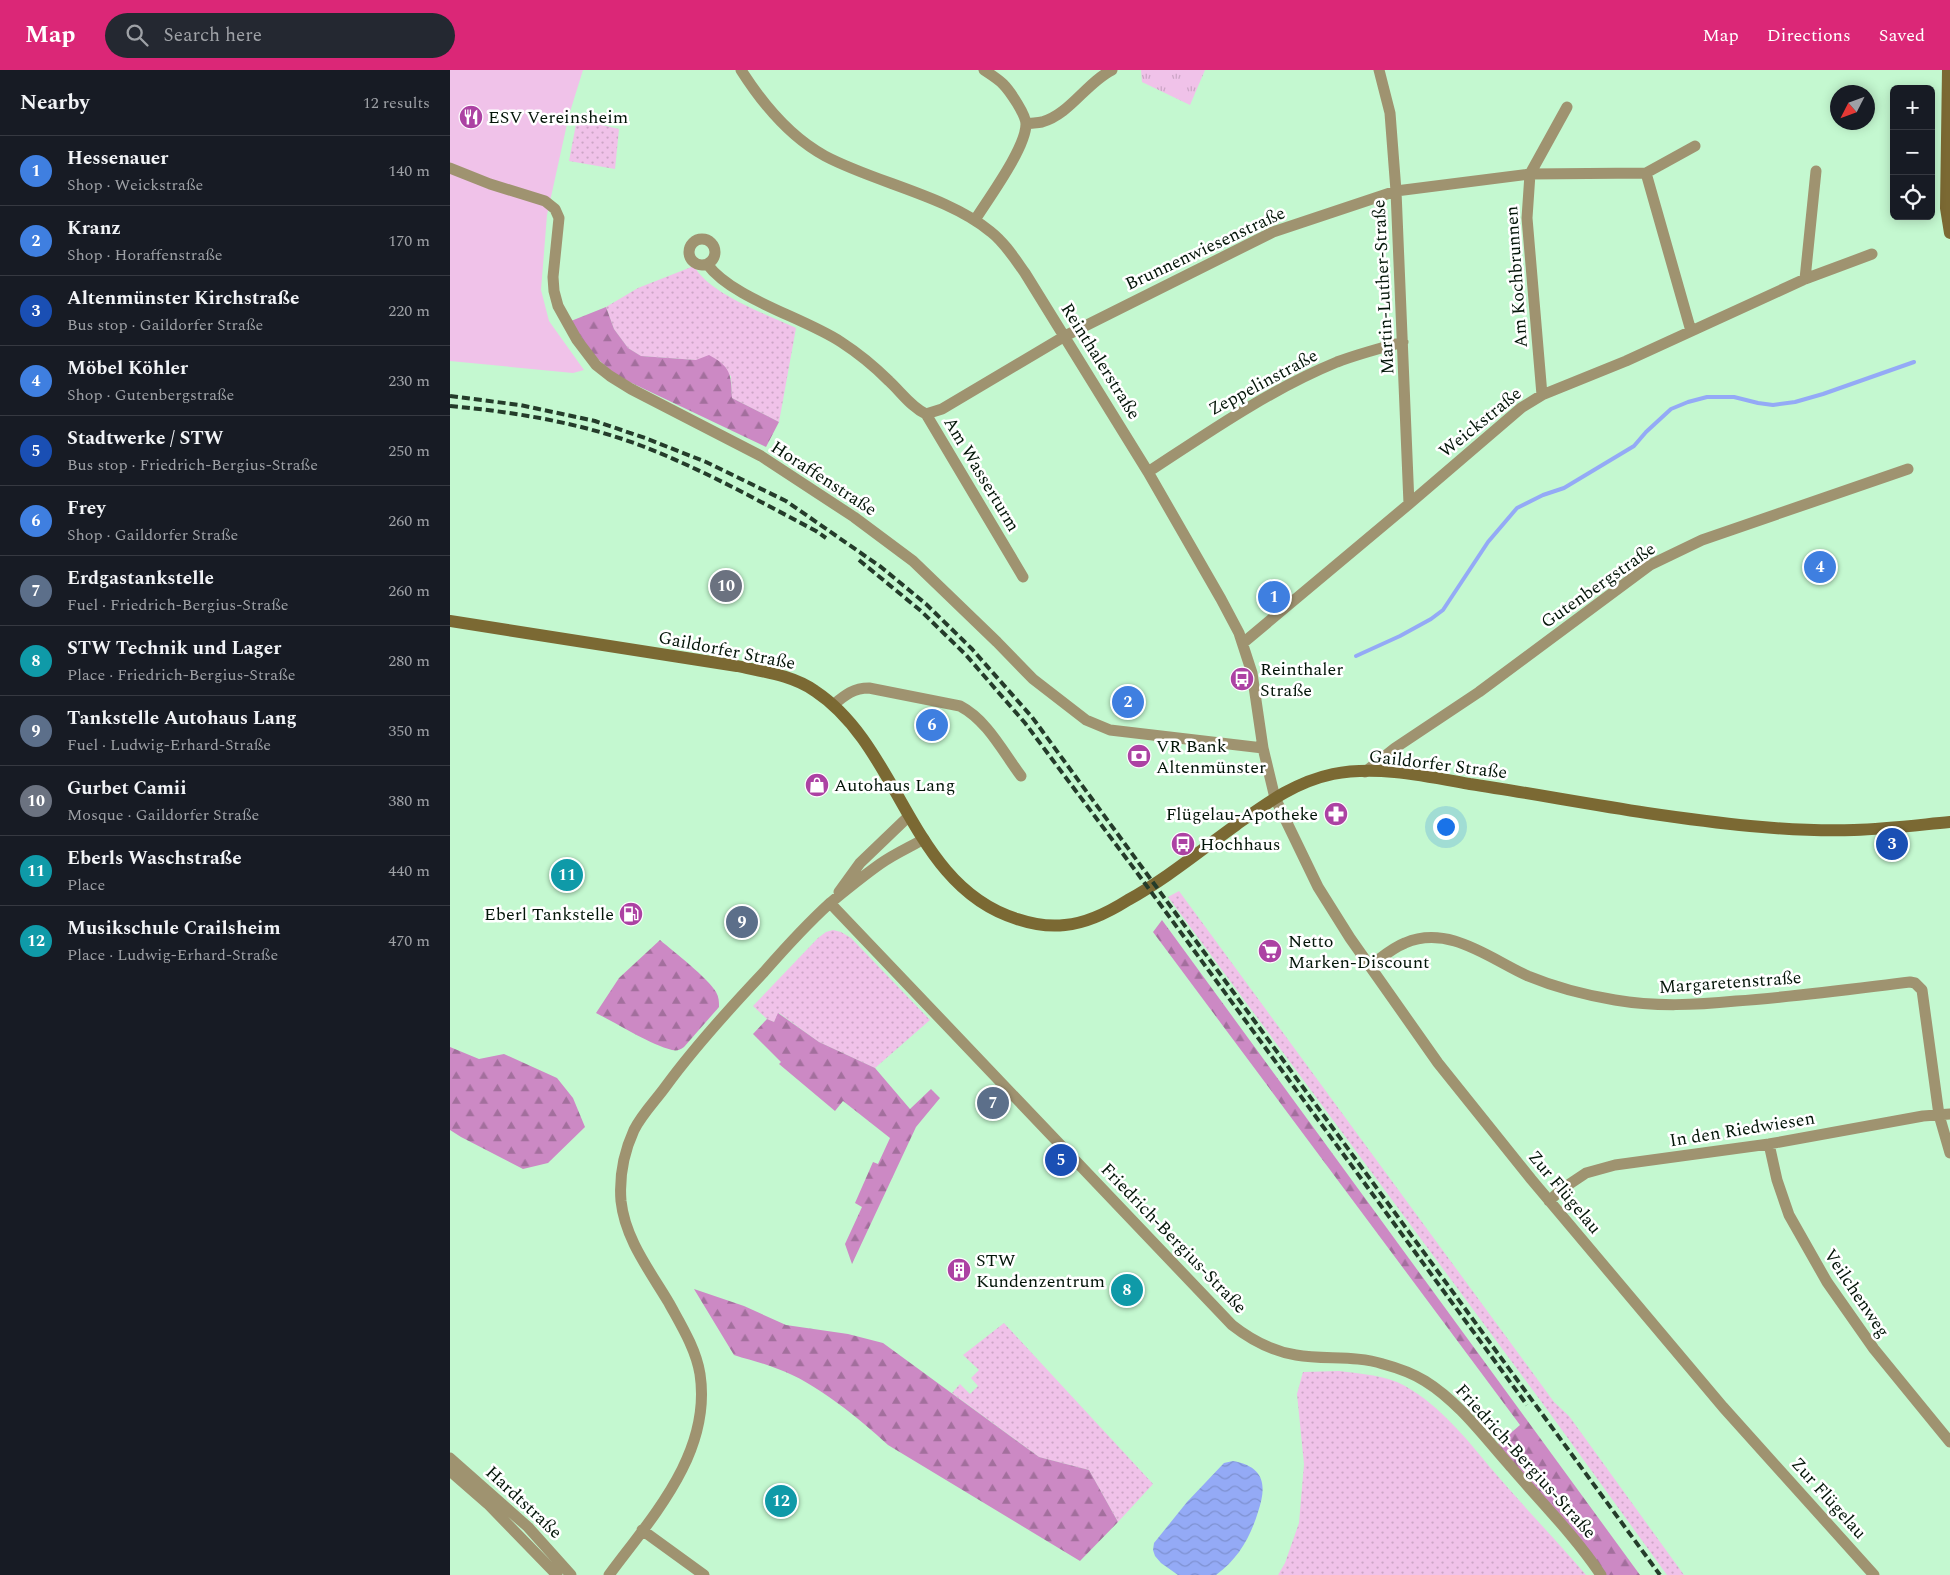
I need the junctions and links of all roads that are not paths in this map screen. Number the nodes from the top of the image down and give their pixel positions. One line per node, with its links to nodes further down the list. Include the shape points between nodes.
1 (741, 70): 14 (street, Reinthalerstraße, via 772,112 796,136 824,156)
2 (984, 70): 7 (street, via 1003,84 1017,103)
3 (1117, 70): 7 (street, via 1101,75 1059,114 1042,122)
4 (1379, 70): 13 (street, Martin-Luther-Straße, via 1390,113)
5 (1948, 70): 15 (main road, via 1946,208)
6 (1567, 107): 12 (street, Am Kochbrunnen)
7 (1026, 124): 14 (street, via 1009,167)
8 (1695, 146): 11 (street, Brunnenwiesenstraße)
9 (450, 168): 31 (street, Horaffenstraße, via 539,198 555,209 559,218 554,291 576,340 596,365 631,389 761,456 854,517 913,561 1033,680 1065,706 1110,730)
10 (1816, 171): 18 (street)
11 (1646, 173): 12 (street, Brunnenwiesenstraße); 19 (street)
12 (1530, 174): 13 (street, Brunnenwiesenstraße); 22 (street, Am Kochbrunnen, via 1527,218)
13 (1396, 191): 20 (street, Brunnenwiesenstraße, via 1272,232); 21 (street, Martin-Luther-Straße)
14 (975, 220): 20 (street, Reinthalerstraße, via 1010,252)
15 (1950, 233)
16 (1872, 254): 18 (street, Weickstraße)
17 (707, 264): 23 (street, Am Wasserturm, via 719,278 742,293 808,323 842,343)
18 (1805, 279): 19 (street, Weickstraße)
19 (1691, 331): 22 (street, Weickstraße)
20 (1065, 336): 23 (street, Brunnenwiesenstraße, via 942,409); 25 (street, Reinthalerstraße)
21 (1403, 342): 25 (street, Zeppelinstraße, via 1338,362 1279,390); 26 (street, Martin-Luther-Straße)
22 (1542, 395): 26 (street, Weickstraße, via 1521,408)
23 (926, 414): 27 (street, Am Wasserturm)
24 (1908, 469): 32 (street, Gutenbergstraße, via 1702,540 1650,565 1480,692 1395,748)
25 (1148, 472): 29 (street, Reinthalerstraße)
26 (1409, 504): 29 (street, Weickstraße)
27 (1023, 577)
28 (450, 621): 30 (main road, Gaildorfer Straße, via 784,676 801,682)
29 (1243, 643): 31 (street, Reinthalerstraße, via 1252,673)
30 (833, 705): 33 (street, via 851,691 869,688 960,706 983,724); 35 (main road, Gaildorfer Straße, via 866,745)
31 (1263, 748): 34 (street, Reinthalerstraße)
32 (1365, 772): 34 (main road, Gaildorfer Straße, via 1335,774 1302,782); 36 (main road, Gaildorfer Straße, via 1431,777 1650,813 1760,827 1852,830)
33 (1021, 776)
34 (1274, 798): 37 (main road, Gaildorfer Straße, via 1147,890 1108,912 1064,925 1040,925 1017,919 976,900 950,875); 39 (street, Zur Flügelau, via 1318,887)
35 (909, 816): 37 (main road, Gaildorfer Straße); 38 (street, via 860,863)
36 (1950, 822)
37 (924, 839): 38 (street, via 881,863)
38 (830, 903): 47 (street, via 684,1062 635,1128 622,1165 621,1200 629,1232 682,1327 700,1375 700,1416 692,1446 678,1480); 53 (street, Friedrich-Bergius-Straße, via 1232,1325 1275,1350 1380,1363 1405,1370 1426,1381 1470,1422 1579,1544)
39 (1370, 966): 40 (street, Margaretenstraße, via 1404,943 1436,937 1468,945 1553,986 1579,994 1655,1005 1766,999 1915,983 1922,990); 43 (street, Zur Flügelau, via 1438,1062)
40 (1945, 1114): 41 (street, In den Riedwiesen); 42 (street, Margaretenstraße)
41 (1769, 1144): 43 (street, In den Riedwiesen, via 1598,1169 1574,1180); 44 (street, Veilchenweg, via 1789,1215 1827,1282 1874,1349)
42 (1950, 1153)
43 (1549, 1201): 54 (street, Zur Flügelau, via 1723,1407)
44 (1950, 1442)
45 (450, 1458): 50 (street, Hardtstraße, via 528,1527)
46 (450, 1472): 48 (street, Hardtstraße); 49 (street, Hardtstraße, via 488,1504)
47 (642, 1530): 51 (street); 52 (street)
48 (548, 1575)
49 (557, 1575)
50 (571, 1575)
51 (609, 1575)
52 (704, 1575)
53 (1601, 1575)
54 (1874, 1575)

